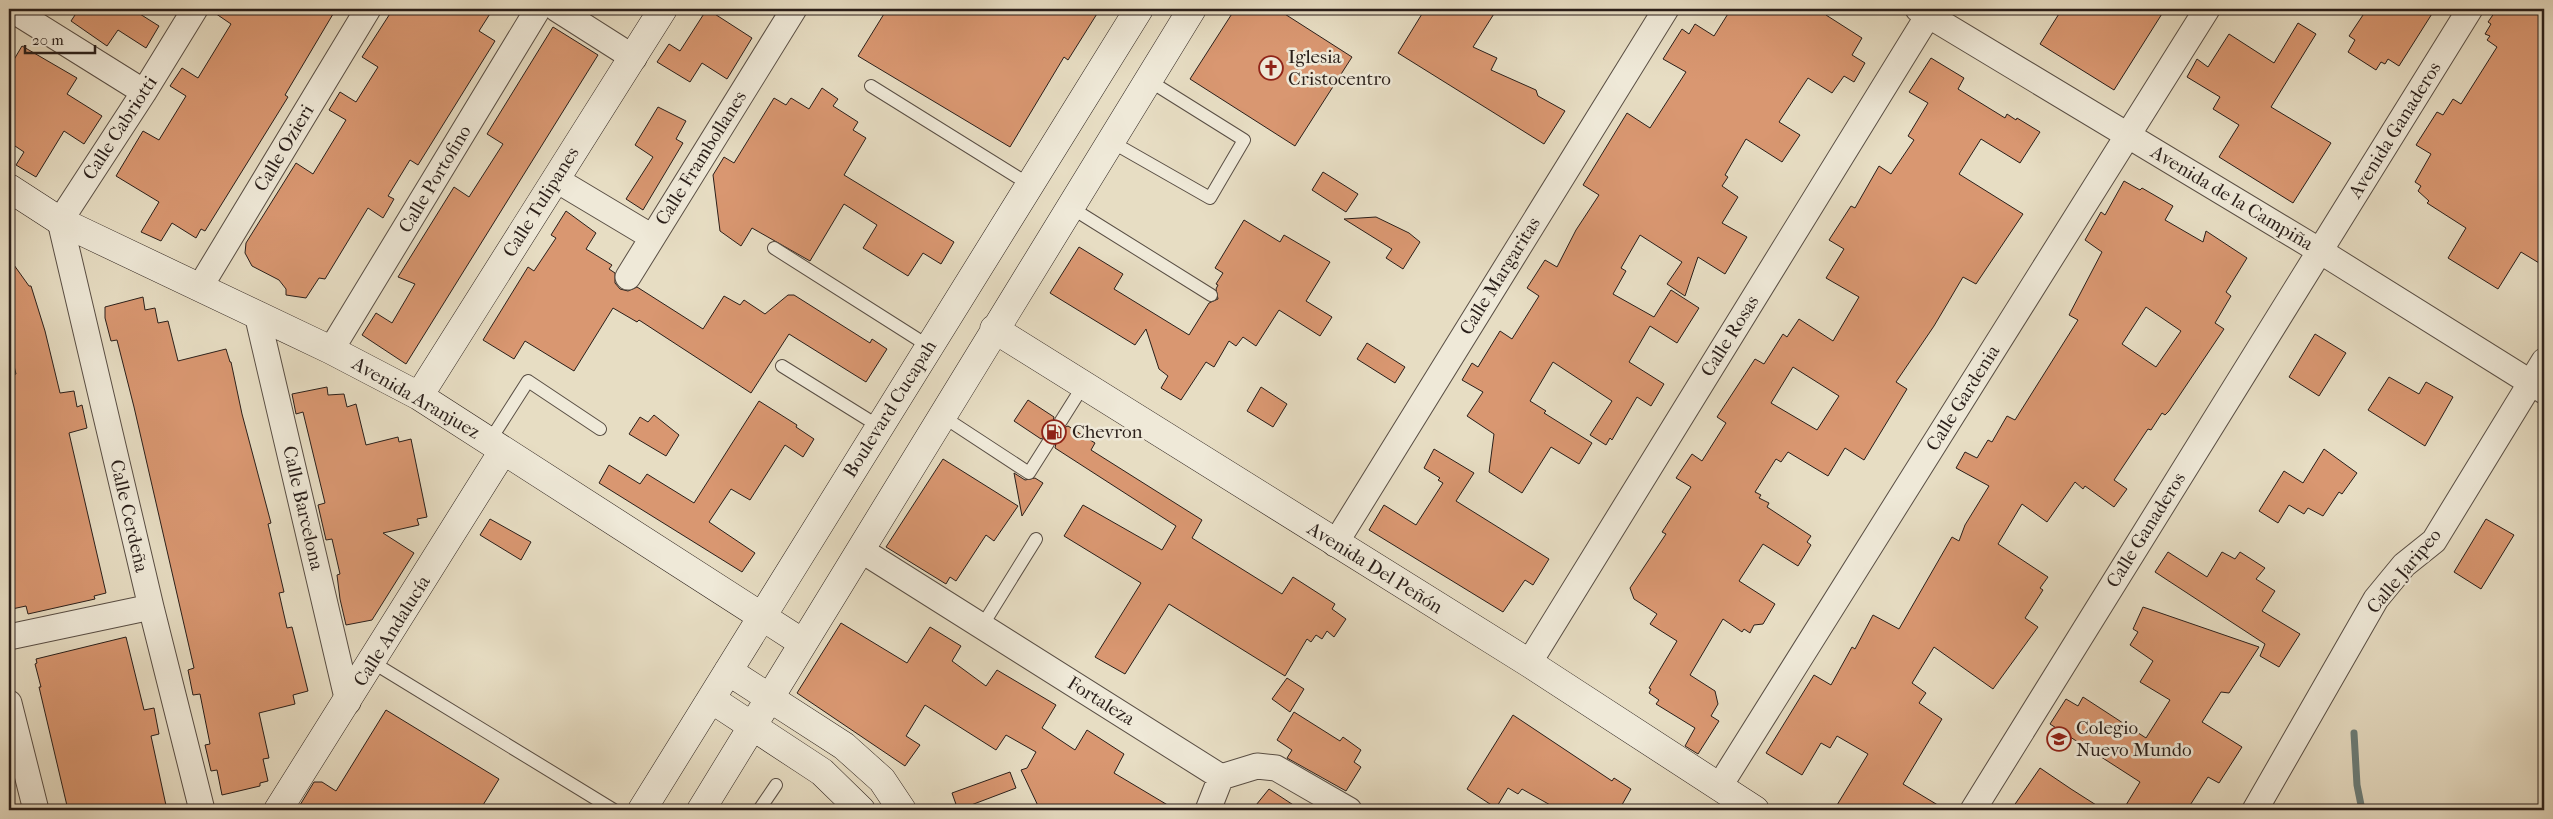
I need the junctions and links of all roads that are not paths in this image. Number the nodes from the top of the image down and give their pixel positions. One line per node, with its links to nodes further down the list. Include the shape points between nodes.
1 (11, 9): 17 (street)
2 (195, 9): 17 (street, Calle Cabriotti)
3 (368, 9): 29 (street, Calle Ozieri)
4 (538, 9): 34 (street, Calle Portofino)
5 (557, 9): 14 (street)
6 (663, 9): 14 (street, Calle Tulipanes)
7 (794, 9): 25 (street, Calle Frambollanes)
8 (1139, 9): 21 (street, Boulevard Cucapah)
9 (1192, 9): 15 (street)
10 (1666, 9): 47 (street, Calle Margaritas)
11 (2207, 9): 18 (street, Calle Gardenia)
12 (2470, 9): 27 (street, Avenida Ganaderos)
13 (1926, 11): 18 (street, Avenida de la Campiña); 55 (street, Calle Rosas)
14 (634, 58): 20 (street, Calle Tulipanes)
15 (1148, 80): 19 (street); 19 (lane, via 1244,140 1210,198)
16 (871, 86): 21 (lane)
17 (144, 92): 24 (street, Calle Cabriotti)
18 (2128, 136): 27 (street, Avenida de la Campiña); 64 (street, Calle Gardenia)
19 (1110, 141): 23 (street)
20 (555, 179): 25 (street, Calle Frambollanes); 39 (street, Calle Tulipanes)
21 (1030, 186): 33 (street, Boulevard Cucapah)
22 (9, 188): 24 (street, Avenida Aranjuez)
23 (1070, 207): 30 (lane); 32 (street)
24 (60, 220): 29 (street, Avenida Aranjuez); 49 (street, Calle Cerdeña)
25 (652, 237): 28 (street)
26 (774, 248): 33 (lane)
27 (2320, 251): 38 (street, Avenida de la Campiña); 77 (street, Calle Ganaderos)
28 (628, 277)
29 (200, 287): 31 (street, Avenida Aranjuez)
30 (1211, 296)
31 (257, 314): 34 (street, Avenida Aranjuez); 59 (street, Calle Barcelona)
32 (994, 330): 37 (street, Avenida Del Peñón); 40 (street)
33 (930, 347): 42 (street, Boulevard Cucapah)
34 (331, 350): 39 (street, Avenida Aranjuez)
35 (2544, 361): 38 (street, Calle Jaripeo)
36 (782, 366): 42 (lane)
37 (1083, 386): 41 (lane); 47 (street, Avenida Del Peñón)
38 (2538, 387): 78 (street, Calle Jaripeo, via 2434,540 2404,565 2376,599)
39 (419, 396): 45 (street, Avenida Aranjuez)
40 (942, 416): 44 (lane, via 1029,473); 48 (street)
41 (1061, 422)
42 (880, 427): 50 (street, Boulevard Cucapah)
43 (600, 429): 45 (lane, via 528,381)
44 (1048, 443)
45 (496, 446): 50 (street, Avenida Aranjuez); 54 (street, Calle Andalucía)
46 (1036, 539): 51 (lane)
47 (1335, 544): 55 (street, Avenida Del Peñón)
48 (861, 550): 51 (street, Fortaleza); 53 (street)
49 (151, 607): 52 (street); 67 (street, Calle Cerdeña)
50 (761, 616): 53 (street, Avenida Aranjuez); 56 (street, Boulevard Cucapah)
51 (982, 626): 62 (street, Fortaleza)
52 (9, 637)
53 (803, 643): 57 (street)
54 (372, 662): 59 (street, Calle Andalucía); 69 (lane)
55 (1529, 663): 64 (street, Avenida Del Peñón)
56 (728, 671): 57 (street); 58 (street, Boulevard Cucapah)
57 (770, 698): 61 (street); 73 (street, via 844,746 882,780)
58 (711, 699): 61 (street); 70 (street, Boulevard Cucapah)
59 (348, 702): 68 (street, Calle Andalucía)
60 (9, 703): 66 (street)
61 (753, 726): 65 (street, via 822,772); 71 (street)
62 (1221, 777): 74 (street); 75 (street, via 1257,766 1276,768)
63 (776, 785): 72 (lane)
64 (1719, 787): 76 (street, Avenida Del Peñón)
65 (859, 809)
66 (36, 810)
67 (202, 810)
68 (278, 810)
69 (614, 810)
70 (642, 810)
71 (701, 810)
72 (759, 810)
73 (902, 810)
74 (1208, 810)
75 (1349, 810)
76 (1755, 810)
77 (1973, 810)
78 (2255, 810)

